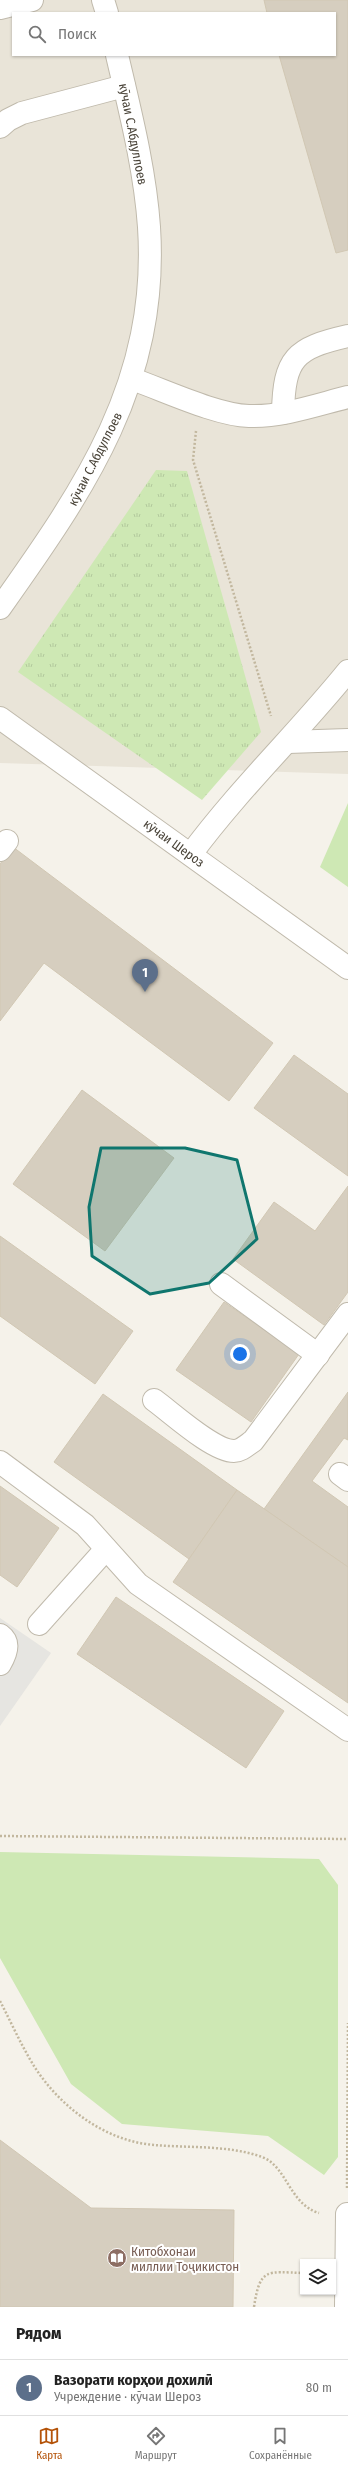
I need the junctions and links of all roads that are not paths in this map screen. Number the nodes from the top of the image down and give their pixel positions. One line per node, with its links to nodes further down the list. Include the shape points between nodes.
1 (32, 0): 3 (street)
2 (103, 0): 4 (street)
3 (0, 8)
4 (106, 12)
5 (117, 56): 6 (street, кӯчаи С.Абдуллоев)
6 (124, 86): 7 (street, via 22,113); 9 (street, кӯчаи С.Абдуллоев, via 145,192 150,256 146,311)
7 (0, 127)
8 (348, 336): 11 (street, via 306,349 291,363 285,380)
9 (132, 379): 11 (street, via 247,416); 12 (street, кӯчаи С.Абдуллоев, via 112,431 70,508)
10 (348, 397): 11 (street)
11 (283, 413)
12 (0, 608)
13 (348, 671): 16 (street)
14 (0, 718): 17 (street, кӯчаи Шероз)
15 (348, 740): 16 (street)
16 (288, 742): 17 (street, via 222,812)
17 (191, 854): 18 (street, кӯчаи Шероз)
18 (348, 968)
19 (221, 1284): 21 (street)
20 (348, 1314): 21 (street)
21 (318, 1355): 22 (street, via 253,1441 235,1451 214,1444)
22 (154, 1400)
23 (0, 1462): 24 (street, via 72,1514)
24 (106, 1549): 25 (street); 28 (street, via 122,1569 143,1588)
25 (39, 1624)
26 (0, 1635): 27 (street, via 6,1641 7,1648)
27 (0, 1664)
28 (348, 1730)
29 (347, 2214): 30 (street)
30 (346, 2307)

